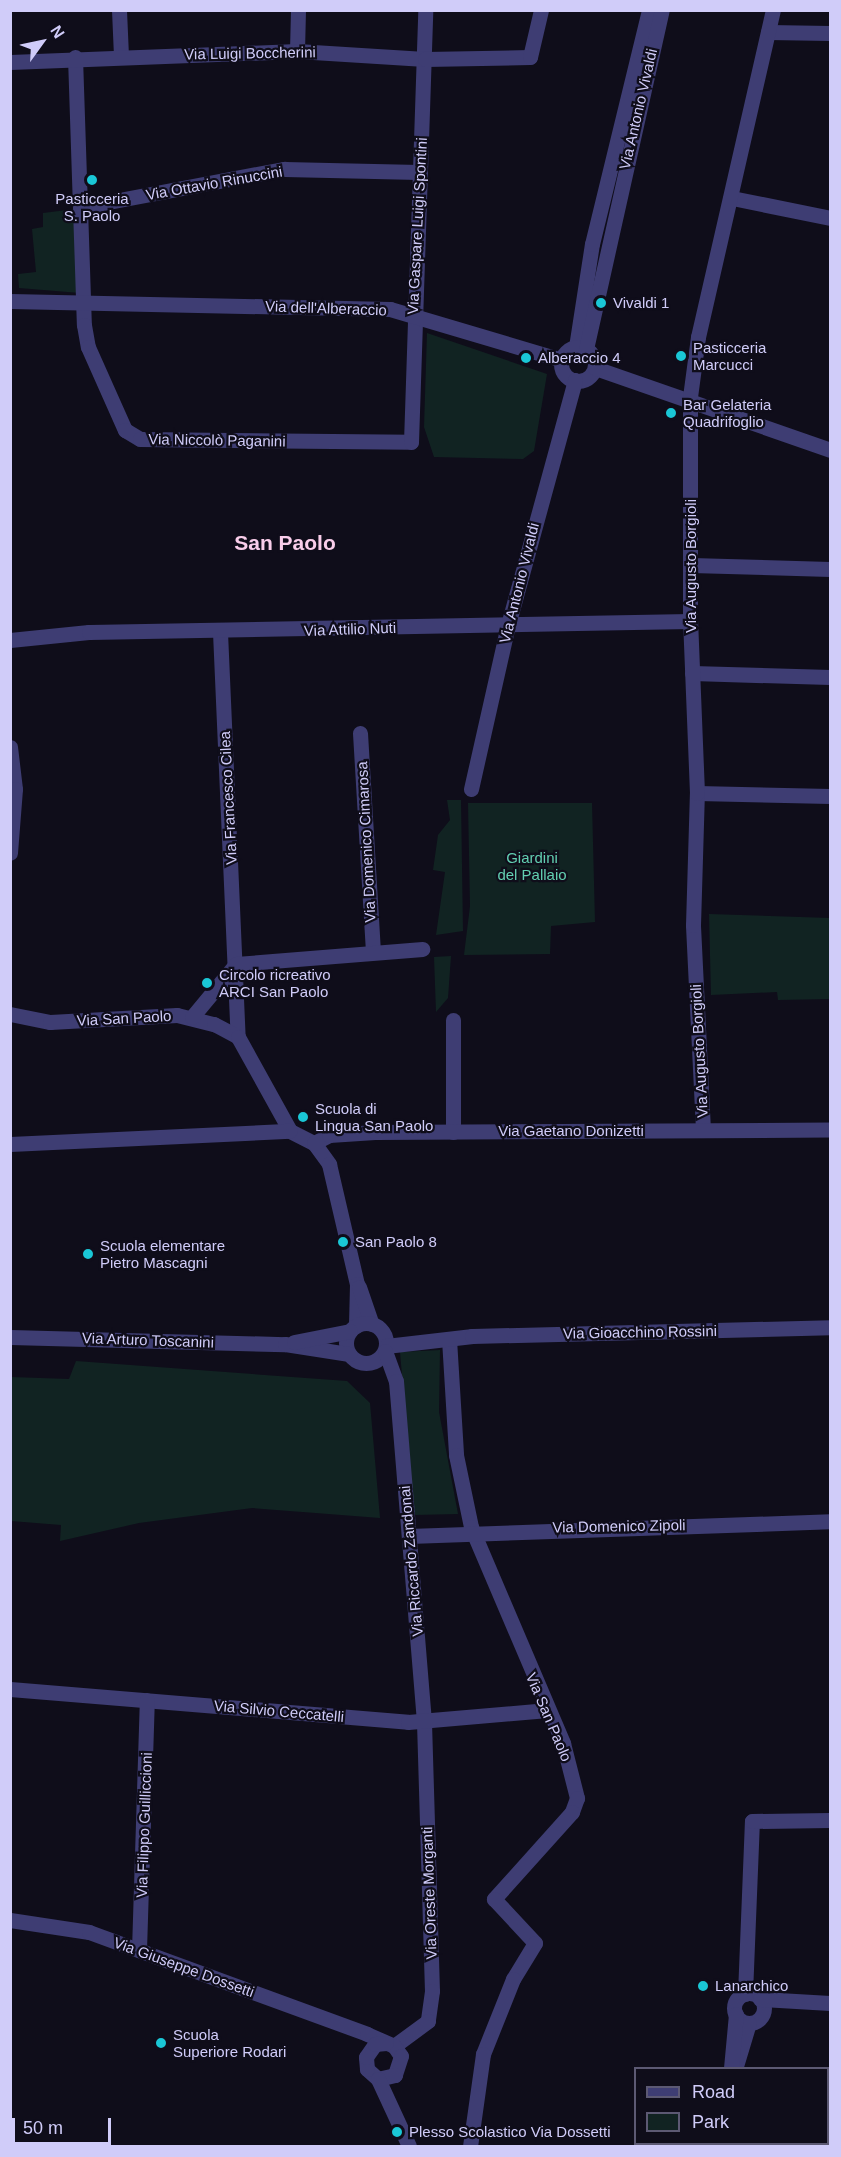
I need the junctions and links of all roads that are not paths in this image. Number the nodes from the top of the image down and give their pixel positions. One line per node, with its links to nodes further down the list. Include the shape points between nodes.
1 (119, 10): 11 (street)
2 (298, 10): 10 (street)
3 (425, 10): 13 (street, Via Gaspare Luigi Spontini)
4 (541, 10): 13 (street, Via Luigi Boccherini, via 530,57)
5 (649, 10): 22 (street, Via Antonio Vivaldi, via 592,244)
6 (662, 10): 22 (street, Via Antonio Vivaldi)
7 (773, 10): 8 (street, Via Augusto Borgioli)
8 (768, 32): 9 (street); 16 (street, Via Augusto Borgioli)
9 (831, 33)
10 (297, 51): 11 (street, Via Luigi Boccherini); 13 (street, Via Luigi Boccherini)
11 (121, 56): 12 (street, Via Luigi Boccherini)
12 (75, 57): 14 (street); 17 (street)
13 (425, 59): 15 (street, Via Gaspare Luigi Spontini)
14 (10, 62)
15 (419, 172): 17 (street, Via Ottavio Rinuccini, via 284,169); 21 (street, Via Gaspare Luigi Spontini)
16 (732, 198): 18 (street); 26 (street, Via Augusto Borgioli, via 698,337)
17 (82, 207): 20 (street)
18 (831, 218)
19 (10, 301): 20 (street, Via dell'Alberaccio)
20 (83, 302): 21 (street, Via dell'Alberaccio); 27 (street, Via Niccolò Paganini, via 88,347 132,436)
21 (414, 313): 23 (street, Via dell'Alberaccio); 27 (street, Via Gaspare Luigi Spontini)
22 (581, 348): 23 (street); 24 (street)
23 (562, 360): 25 (street, via 565,374)
24 (595, 368): 25 (street, via 587,378); 26 (street)
25 (575, 380): 32 (street, Via Antonio Vivaldi)
26 (690, 397): 28 (street); 29 (street, Via Augusto Borgioli)
27 (411, 442)
28 (831, 450)
29 (691, 566): 30 (street); 31 (street, Via Augusto Borgioli)
30 (831, 569)
31 (690, 621): 32 (street, Via Attilio Nuti); 35 (street, Via Augusto Borgioli)
32 (508, 625): 33 (street, Via Attilio Nuti); 39 (street, Via Antonio Vivaldi)
33 (220, 632): 34 (street, Via Attilio Nuti, via 89,632); 45 (street, Via Francesco Cilea)
34 (10, 640)
35 (692, 673): 36 (street); 40 (street, Via Augusto Borgioli)
36 (831, 677)
37 (360, 733): 44 (street, Via Domenico Cimarosa)
38 (10, 747): 42 (street, via 15,789)
39 (471, 789)
40 (697, 793): 41 (street); 50 (street, Via Augusto Borgioli, via 693,925)
41 (831, 796)
42 (10, 853)
43 (422, 949): 44 (street)
44 (373, 951): 45 (street)
45 (236, 964): 47 (street); 49 (street, Via Francesco Cilea)
46 (10, 1014): 47 (street, Via San Paolo, via 50,1022)
47 (192, 1017): 49 (street, Via San Paolo)
48 (453, 1020): 53 (street)
49 (238, 1037): 52 (street)
50 (703, 1130): 51 (street, Via Gaetano Donizetti); 53 (street, Via Gaetano Donizetti)
51 (831, 1130)
52 (290, 1131): 54 (street); 55 (street)
53 (453, 1132): 54 (street, Via Gaetano Donizetti, via 328,1135)
54 (314, 1143): 56 (street, via 334,1180)
55 (10, 1144)
56 (357, 1284): 57 (street); 59 (street)
57 (372, 1324): 59 (street); 63 (street, via 383,1332)
58 (831, 1327): 61 (street, Via Gioacchino Rossini)
59 (353, 1328): 62 (street, Via Arturo Toscanini); 64 (street)
60 (10, 1337): 62 (street, Via Arturo Toscanini)
61 (449, 1339): 63 (street); 68 (street, Via San Paolo, via 456,1455)
62 (285, 1344): 64 (street, Via Arturo Toscanini)
63 (386, 1349): 65 (street); 66 (street, Via Riccardo Zandonai)
64 (349, 1354): 65 (street, via 359,1363)
65 (372, 1363): 66 (street, Via Riccardo Zandonai)
66 (396, 1401): 69 (street, Via Riccardo Zandonai)
67 (831, 1521): 68 (street, Via Domenico Zipoli, via 497,1529)
68 (474, 1535): 69 (street, Via Domenico Zipoli); 72 (street, Via San Paolo)
69 (409, 1536): 73 (street, Via Riccardo Zandonai)
70 (10, 1689): 71 (street, Via Silvio Ceccatelli)
71 (147, 1700): 73 (street, Via Silvio Ceccatelli); 76 (street, Via Filippo Guilliccioni)
72 (547, 1710): 73 (street, Via Silvio Ceccatelli); 87 (street, Via San Paolo, via 563,1743 577,1803 494,1899 535,1943 513,1979 483,2054)
73 (424, 1722): 82 (street, Via Oreste Morganti, via 431,2011 420,2030)
74 (831, 1820): 77 (street, via 752,1821)
75 (10, 1920): 76 (street, Via Giuseppe Dossetti, via 56,1924)
76 (139, 1950): 81 (street, Via Giuseppe Dossetti)
77 (745, 1994): 78 (street); 80 (street, via 736,2002)
78 (760, 1999): 79 (street); 80 (street, via 762,2015)
79 (831, 2003)
80 (742, 2019): 84 (street)
81 (353, 2032): 82 (street, Via Giuseppe Dossetti); 83 (street)
82 (390, 2044): 83 (street, via 375,2044); 85 (street, via 402,2063)
83 (366, 2056): 85 (street, via 367,2069)
84 (733, 2067)
85 (385, 2078): 86 (street)
86 (410, 2146)
87 (470, 2146)

